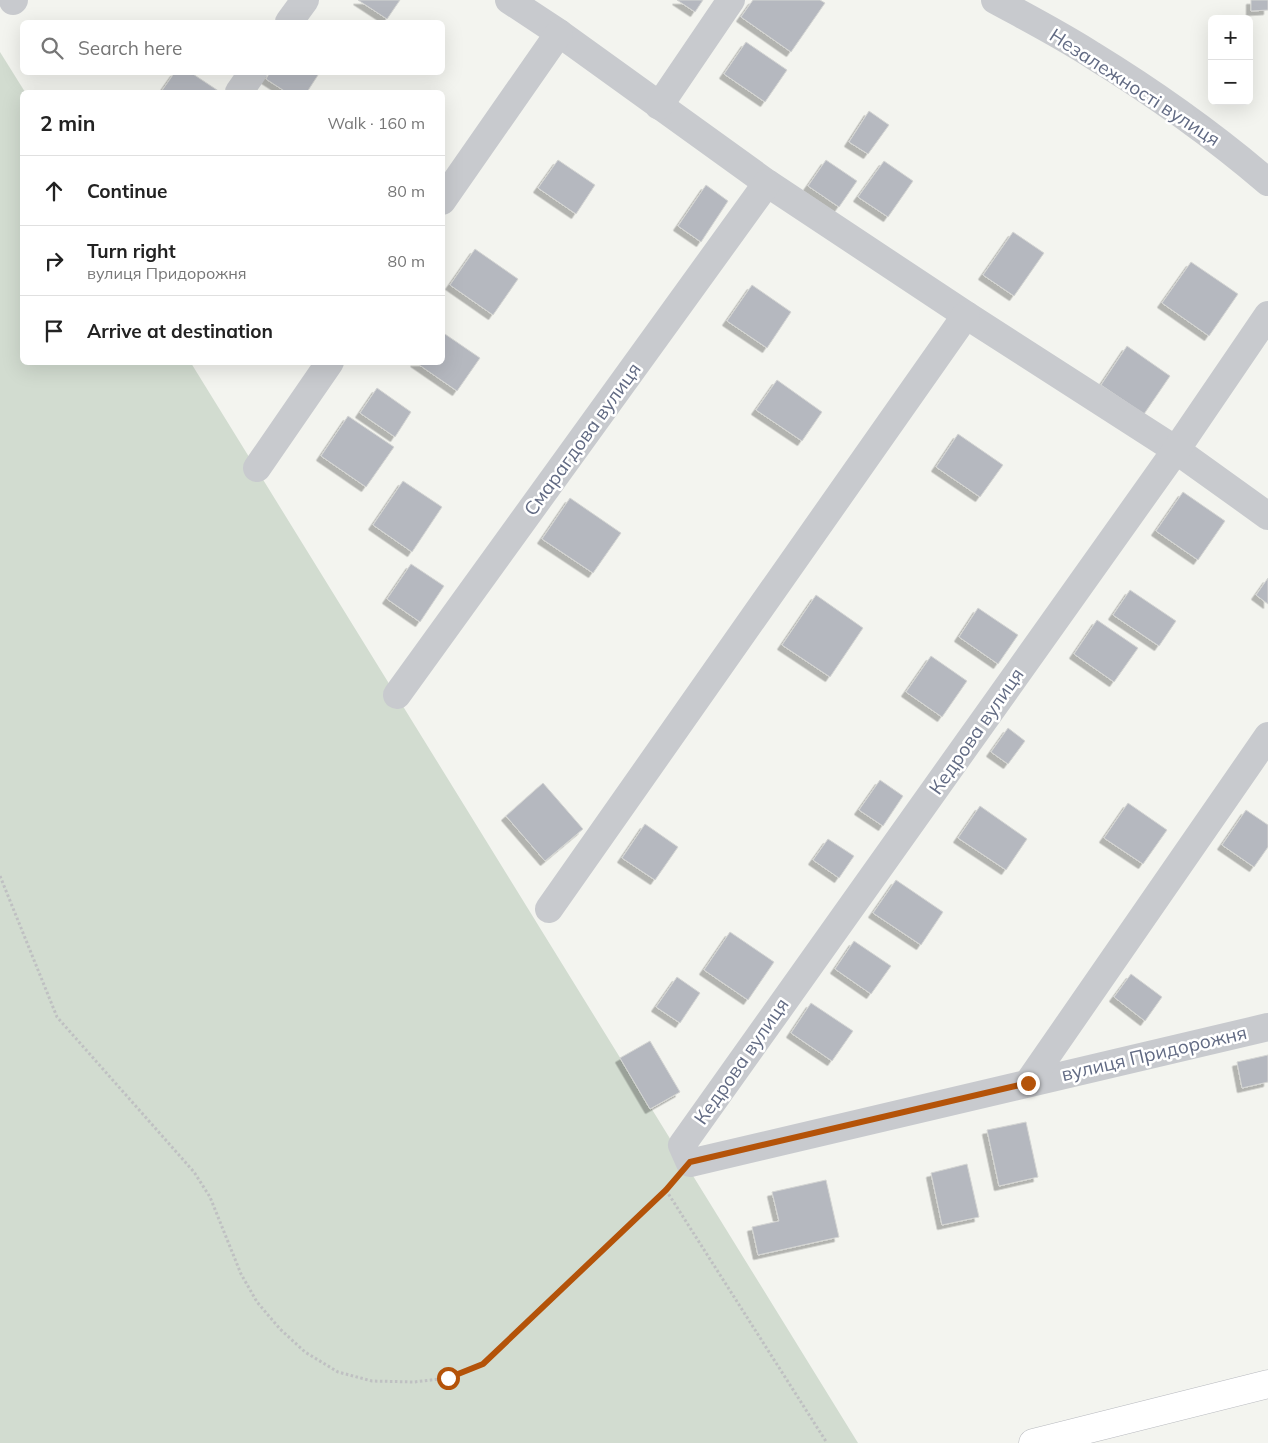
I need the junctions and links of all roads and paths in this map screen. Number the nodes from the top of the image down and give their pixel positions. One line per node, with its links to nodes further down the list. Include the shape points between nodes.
1 (305, 0): 5 (street)
2 (509, 0): 6 (street)
3 (731, 0): 9 (street)
4 (996, 0): 10 (street, Незалежності вулиця, via 1091,54 1186,117)
5 (290, 20)
6 (559, 33): 9 (street); 12 (street)
7 (251, 75): 8 (street)
8 (240, 90)
9 (659, 106): 11 (street)
10 (1268, 182)
11 (767, 183): 13 (street); 19 (street, Смарагдова вулиця)
12 (445, 197)
13 (966, 315): 16 (street); 22 (street)
14 (1268, 315): 16 (street, Кедрова вулиця)
15 (328, 365): 17 (street)
16 (1176, 450): 18 (street); 25 (street, Кедрова вулиця)
17 (257, 468)
18 (1268, 516)
19 (397, 695)
20 (1268, 736): 24 (street)
21 (0, 876): 26 (path, via 57,1017 194,1172 210,1197 241,1274 257,1302 305,1352 338,1372 372,1381 414,1382 448,1378 483,1364)
22 (549, 909)
23 (1268, 1027): 24 (street, вулиця Придорожня)
24 (1028, 1083): 25 (street, вулиця Придорожня)
25 (686, 1154): 26 (path)
26 (666, 1190): 28 (path)
27 (1268, 1384): 29 (main road)
28 (827, 1443)
29 (1033, 1443)

